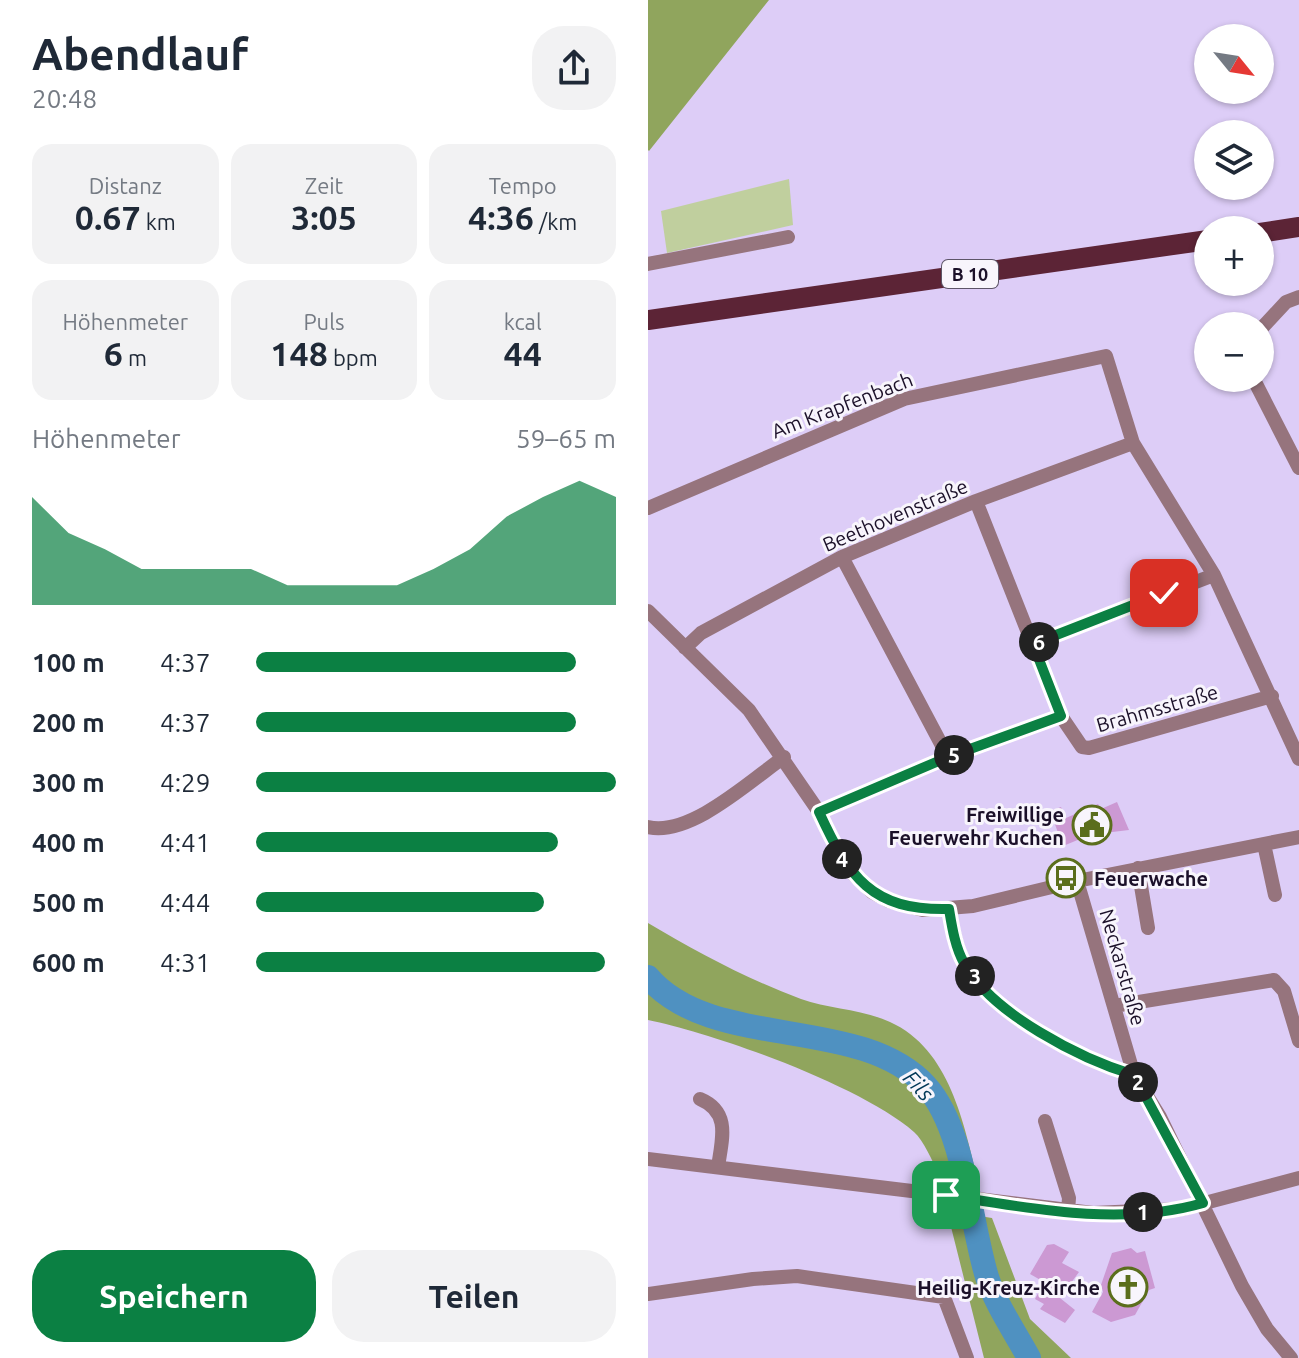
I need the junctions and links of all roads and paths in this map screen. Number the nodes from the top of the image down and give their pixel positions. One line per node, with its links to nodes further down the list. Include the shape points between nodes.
1 (1299, 227): 2 (main road)
2 (1274, 231)
3 (788, 237): 5 (street)
4 (1194, 242): 8 (main road, B 10)
5 (648, 264)
6 (1299, 297): 7 (street)
7 (1274, 315)
8 (651, 320)
9 (1260, 392): 11 (street)
10 (1133, 443): 12 (street, Beethovenstraße); 13 (street, Am Krapfenbach, via 1106,356 904,399); 15 (street)
11 (1299, 468)
12 (976, 501): 14 (street, Beethovenstraße); 17 (street, Brahmsstraße)
13 (648, 508)
14 (842, 557): 18 (street, Beethovenstraße, via 701,633); 22 (street)
15 (1214, 575): 17 (street); 19 (street)
16 (648, 611): 18 (street)
17 (1033, 644): 20 (street, Brahmsstraße)
18 (685, 648): 21 (street, via 749,710)
19 (1272, 696): 20 (street, Brahmsstraße, via 1089,748 1073,738); 23 (street)
20 (1061, 716): 22 (street)
21 (784, 757): 24 (street); 25 (street, via 691,822 661,830)
22 (948, 757): 24 (street)
23 (1299, 759)
24 (819, 812): 31 (street, via 845,866 872,892 907,906)
25 (648, 827)
26 (1299, 837): 27 (street)
27 (1264, 844): 28 (street); 30 (street)
28 (1138, 868): 29 (street); 32 (street)
29 (1077, 881): 31 (street); 33 (street, Neckarstraße)
30 (1275, 895)
31 (949, 909): 35 (street, via 965,965 998,1001 1058,1045)
32 (1148, 928)
33 (1114, 1006): 34 (street, via 1274,980 1284,991); 35 (street, Neckarstraße)
34 (1299, 1041)
35 (1134, 1075): 41 (street, Neckarstraße)
36 (700, 1099): 39 (street, via 721,1116)
37 (1045, 1121): 42 (street, via 1069,1198)
38 (648, 1159): 39 (street)
39 (718, 1167): 42 (street)
40 (1299, 1178): 41 (street)
41 (1203, 1203): 42 (street, via 1142,1212); 45 (street, Neckarstraße, via 1242,1286)
42 (1068, 1211)
43 (648, 1294): 44 (street, via 797,1276 944,1297)
44 (967, 1358)
45 (1291, 1358)

